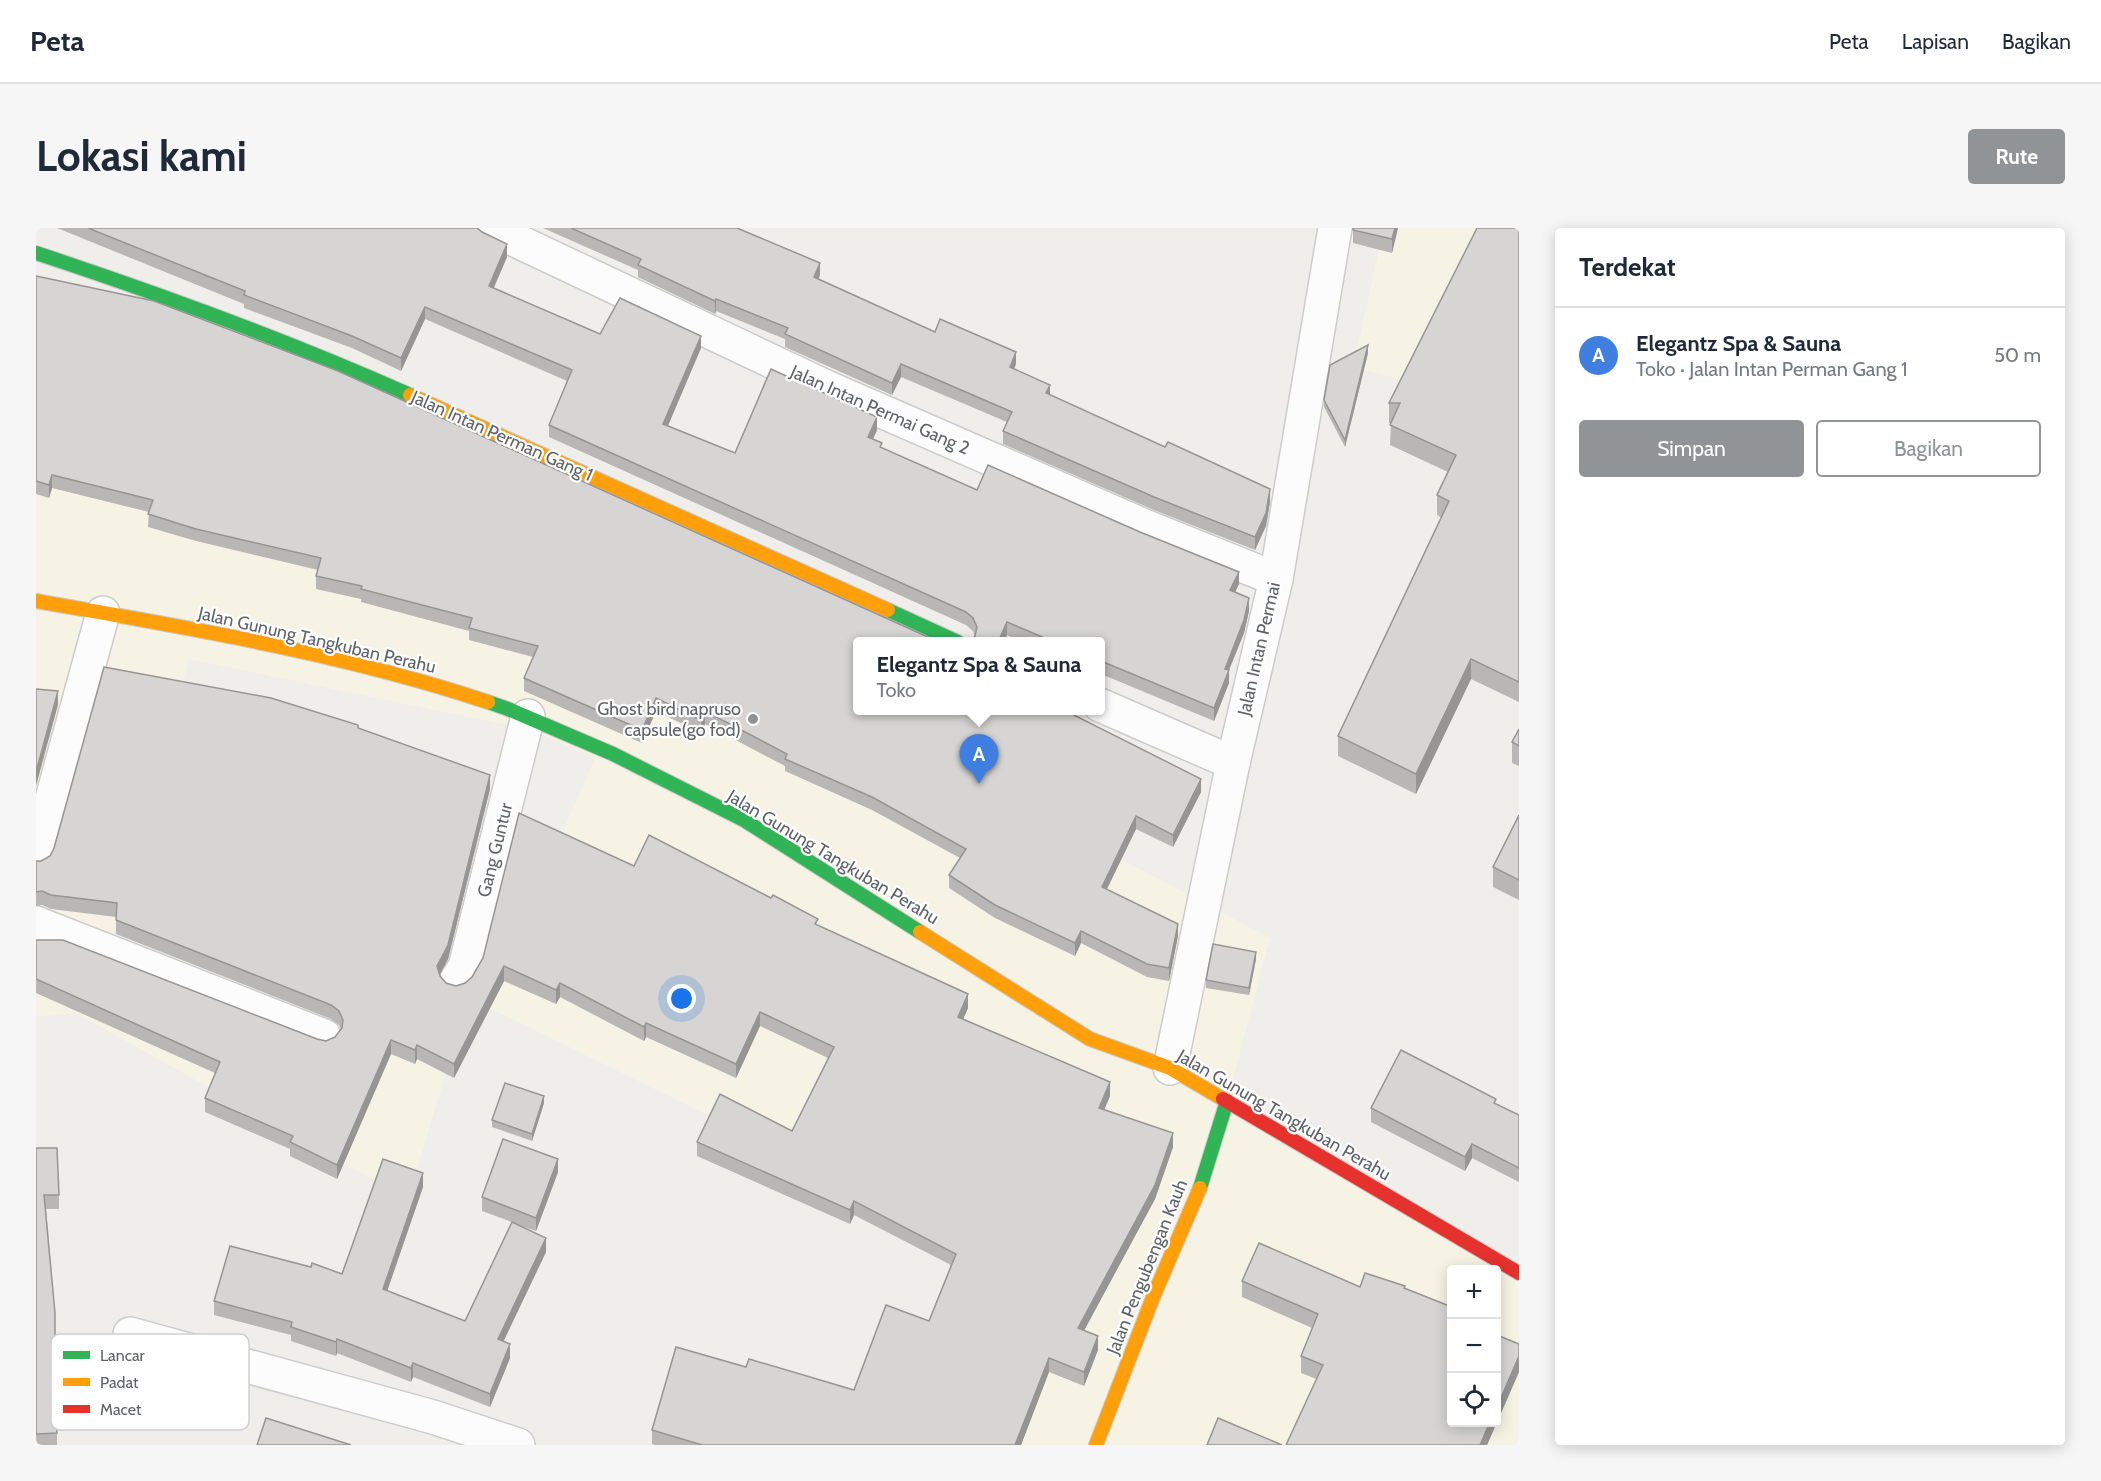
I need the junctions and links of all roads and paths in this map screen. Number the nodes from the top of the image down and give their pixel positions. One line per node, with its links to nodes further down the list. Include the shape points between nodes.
1 (490, 228): 4 (street, Jalan Intan Permai Gang 2, via 824,386)
2 (1335, 228): 4 (street, Jalan Intan Permai)
3 (36, 253): 7 (main road, Jalan Intan Perman Gang 1, via 116,279 345,366)
4 (1276, 579): 10 (street, Jalan Intan Permai)
5 (36, 601): 6 (main road, Jalan Gunung Tangkuban Perahu)
6 (103, 613): 9 (main road, Jalan Gunung Tangkuban Perahu, via 363,665); 11 (street)
7 (947, 637)
8 (1105, 707): 10 (street)
9 (528, 716): 13 (street, Gang Guntur, via 465,967); 15 (main road, Jalan Gunung Tangkuban Perahu, via 744,820 1090,1039)
10 (1233, 763): 15 (street, Jalan Intan Permai)
11 (36, 857)
12 (36, 923): 14 (street)
13 (456, 981)
14 (324, 1036)
15 (1170, 1068): 16 (main road, Jalan Gunung Tangkuban Perahu)
16 (1227, 1101): 17 (main road, Jalan Gunung Tangkuban Perahu); 20 (main road, Jalan Pengubengan Kauh, via 1197,1198 1154,1295)
17 (1519, 1273)
18 (249, 1367): 19 (street)
19 (518, 1445)
20 (1096, 1445)

